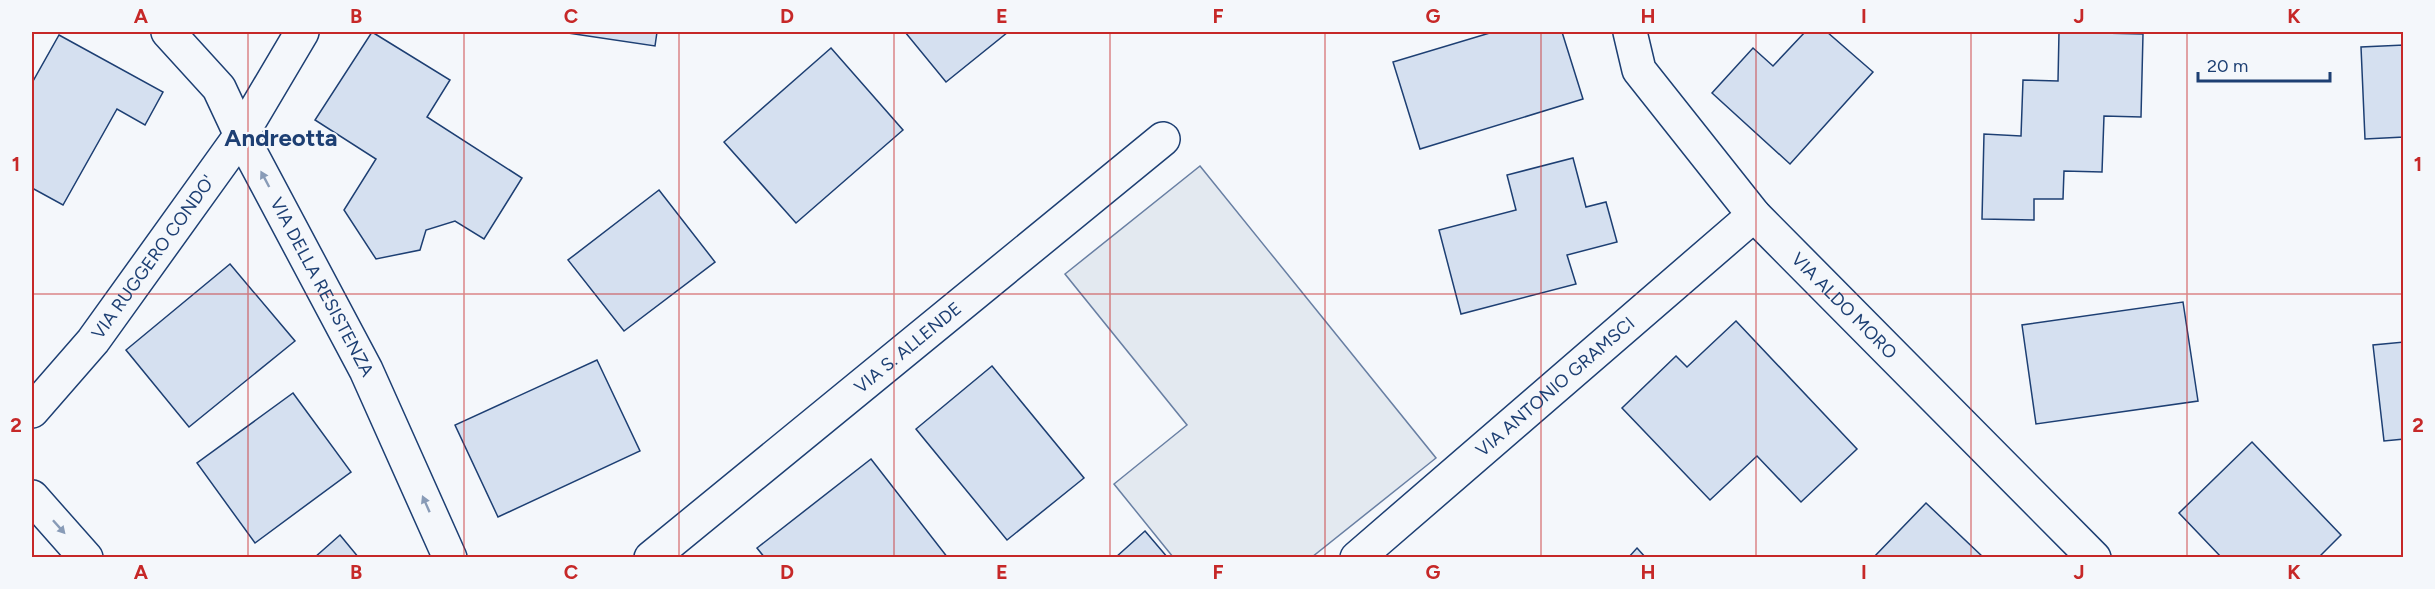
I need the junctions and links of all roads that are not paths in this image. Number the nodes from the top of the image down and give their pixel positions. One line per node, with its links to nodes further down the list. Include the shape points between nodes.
1 (168, 32): 4 (street, VIA DELLA RESISTENZA, via 219,88)
2 (302, 32): 4 (street, VIA RUGGERO CONDO')
3 (1630, 32): 6 (street, VIA ALDO MORO, via 1639,70)
4 (242, 135): 7 (street, VIA RUGGERO CONDO', via 93,340); 10 (street, VIA DELLA RESISTENZA, one-way to 4, via 366,370)
5 (1163, 139): 11 (street, VIA S. ALLENDE)
6 (1754, 215): 12 (street, VIA ANTONIO GRAMSCI); 13 (street, VIA ALDO MORO)
7 (32, 411)
8 (32, 497): 9 (street, one-way to 9)
9 (86, 558)
10 (450, 558)
11 (651, 558)
12 (1357, 558)
13 (2094, 558)

